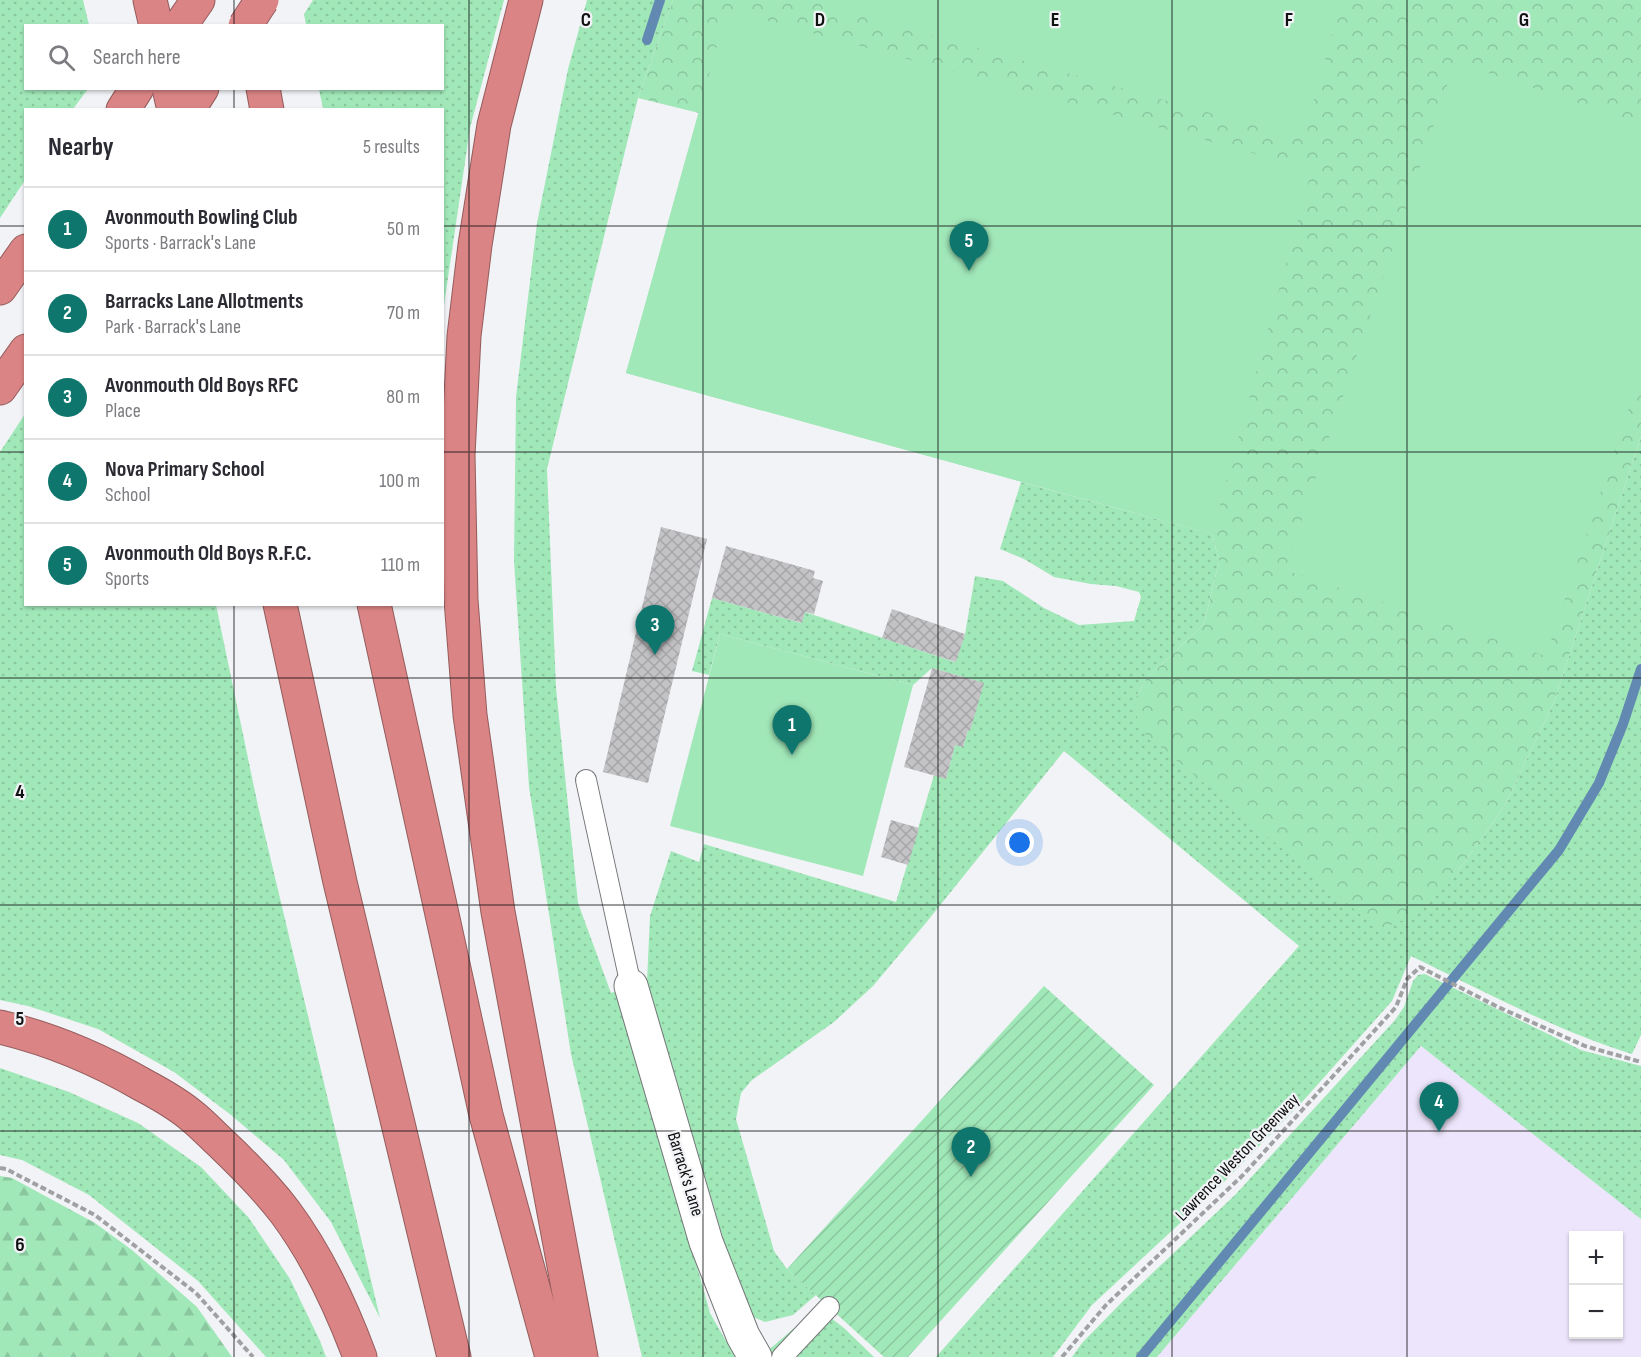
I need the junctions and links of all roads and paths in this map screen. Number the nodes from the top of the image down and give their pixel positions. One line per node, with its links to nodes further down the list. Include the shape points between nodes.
1 (150, 0): 6 (highway)
2 (198, 0): 7 (highway)
3 (246, 0): 9 (highway)
4 (262, 0): 8 (highway, bridge)
5 (526, 0): 34 (highway, via 494,125 464,336 458,454 461,600 470,715 498,912)
6 (156, 24)
7 (181, 24)
8 (246, 24)
9 (250, 24)
10 (136, 90): 14 (highway)
11 (169, 90): 15 (highway)
12 (201, 90): 16 (highway)
13 (263, 90): 17 (highway)
14 (124, 108)
15 (174, 108)
16 (189, 108)
17 (267, 108)
18 (24, 253): 19 (highway)
19 (0, 288)
20 (24, 354): 21 (highway)
21 (0, 388)
22 (280, 606): 32 (highway, via 340,882)
23 (374, 606): 33 (highway, via 486,1115)
24 (586, 780): 25 (lane)
25 (631, 986): 35 (street, Barrack's Lane, via 706,1242)
26 (0, 1027): 31 (highway, via 75,1050 138,1082 192,1116 255,1176 285,1213 314,1257)
27 (1641, 1062): 37 (path, Lawrence Weston Greenway, via 1585,1046 1420,967 1407,979 1396,1007 1243,1175 1106,1305)
28 (0, 1168): 30 (path, via 95,1215 196,1293)
29 (829, 1308): 36 (lane)
30 (253, 1357)
31 (360, 1357)
32 (454, 1357)
33 (552, 1357)
34 (581, 1357)
35 (755, 1357)
36 (782, 1357)
37 (1062, 1357)

